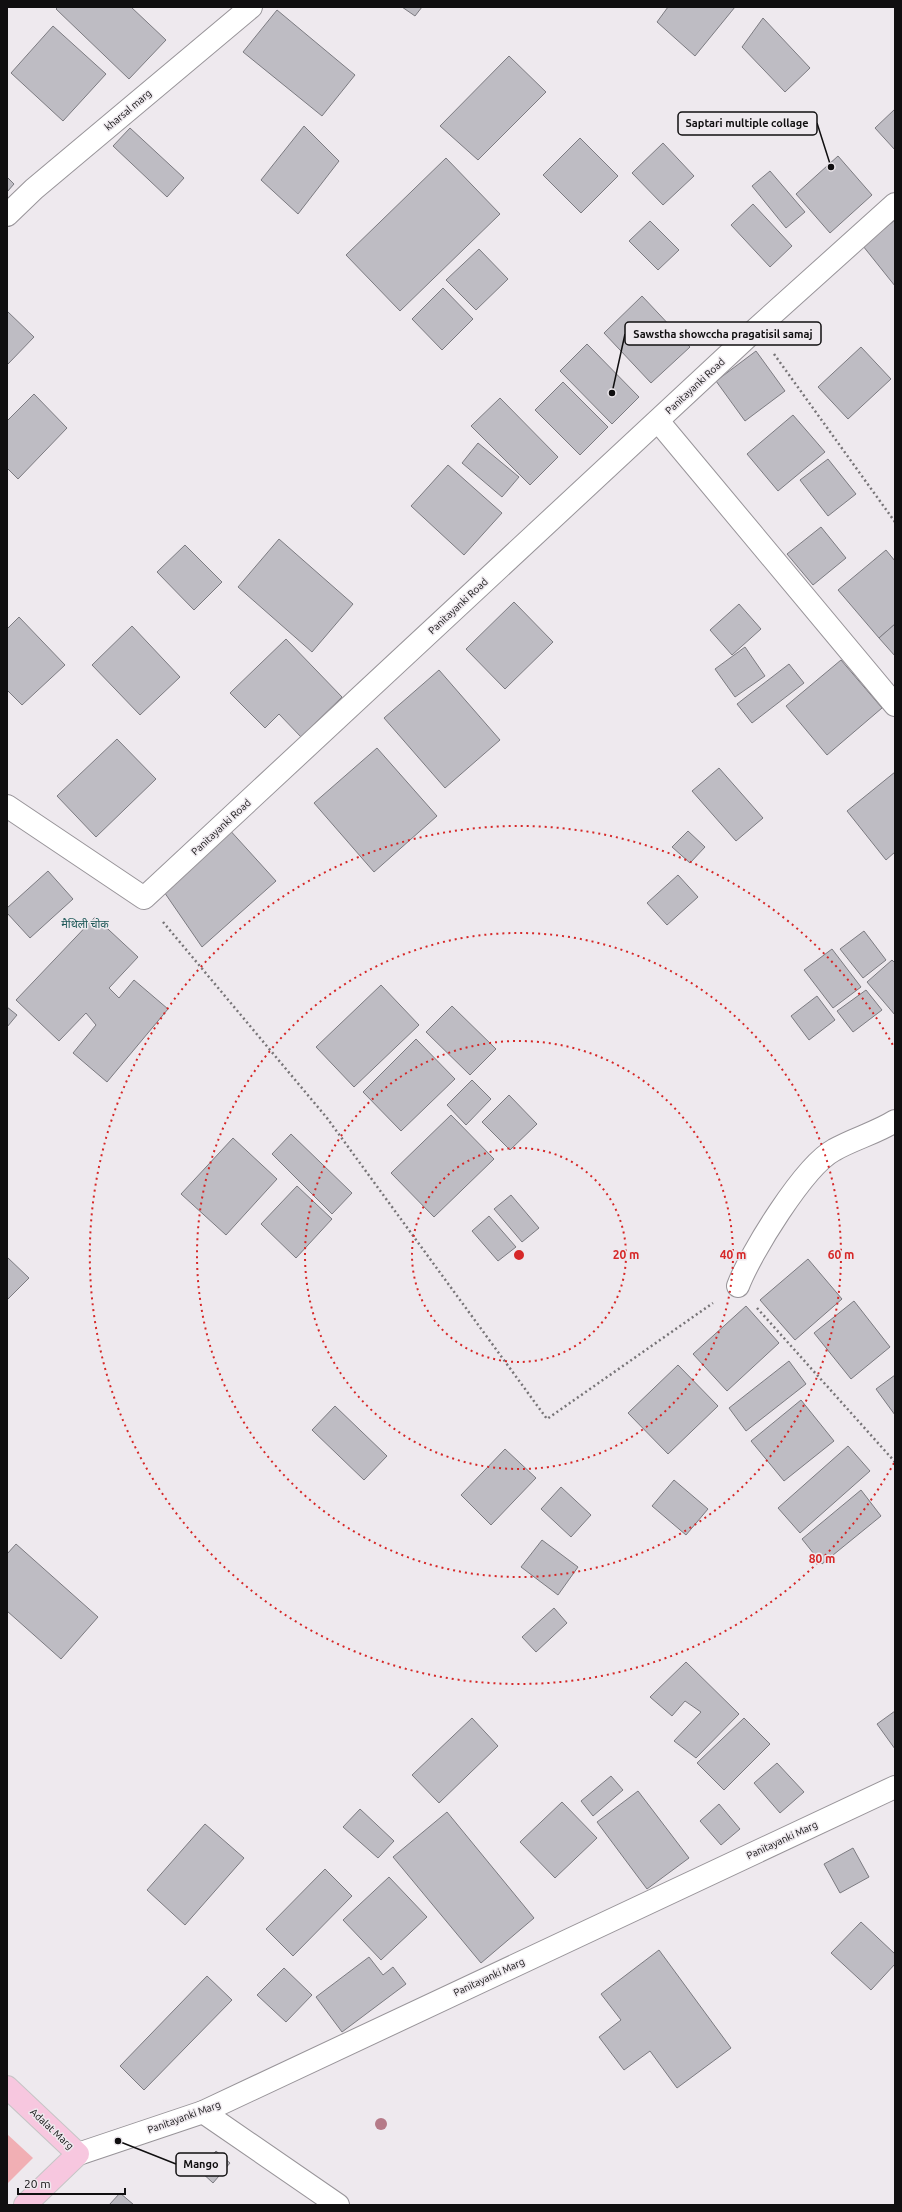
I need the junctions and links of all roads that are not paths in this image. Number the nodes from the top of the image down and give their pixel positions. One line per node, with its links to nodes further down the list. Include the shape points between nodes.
1 (252, 7): 3 (street, kharsal marg, via 34,189)
2 (895, 204): 4 (street, Panitayanki Road)
3 (7, 215)
4 (658, 421): 5 (street); 6 (street, Panitayanki Road, via 144,898)
5 (895, 705)
6 (7, 806)
7 (895, 1121): 8 (street, via 832,1150 802,1180 746,1265)
8 (738, 1286)
9 (895, 1787): 11 (street, Panitayanki Marg)
10 (7, 2087): 12 (main road, Adalat Marg)
11 (203, 2112): 12 (street, Panitayanki Marg); 14 (street)
12 (78, 2154): 13 (main road, Adalat Marg)
13 (25, 2205)
14 (338, 2205)

